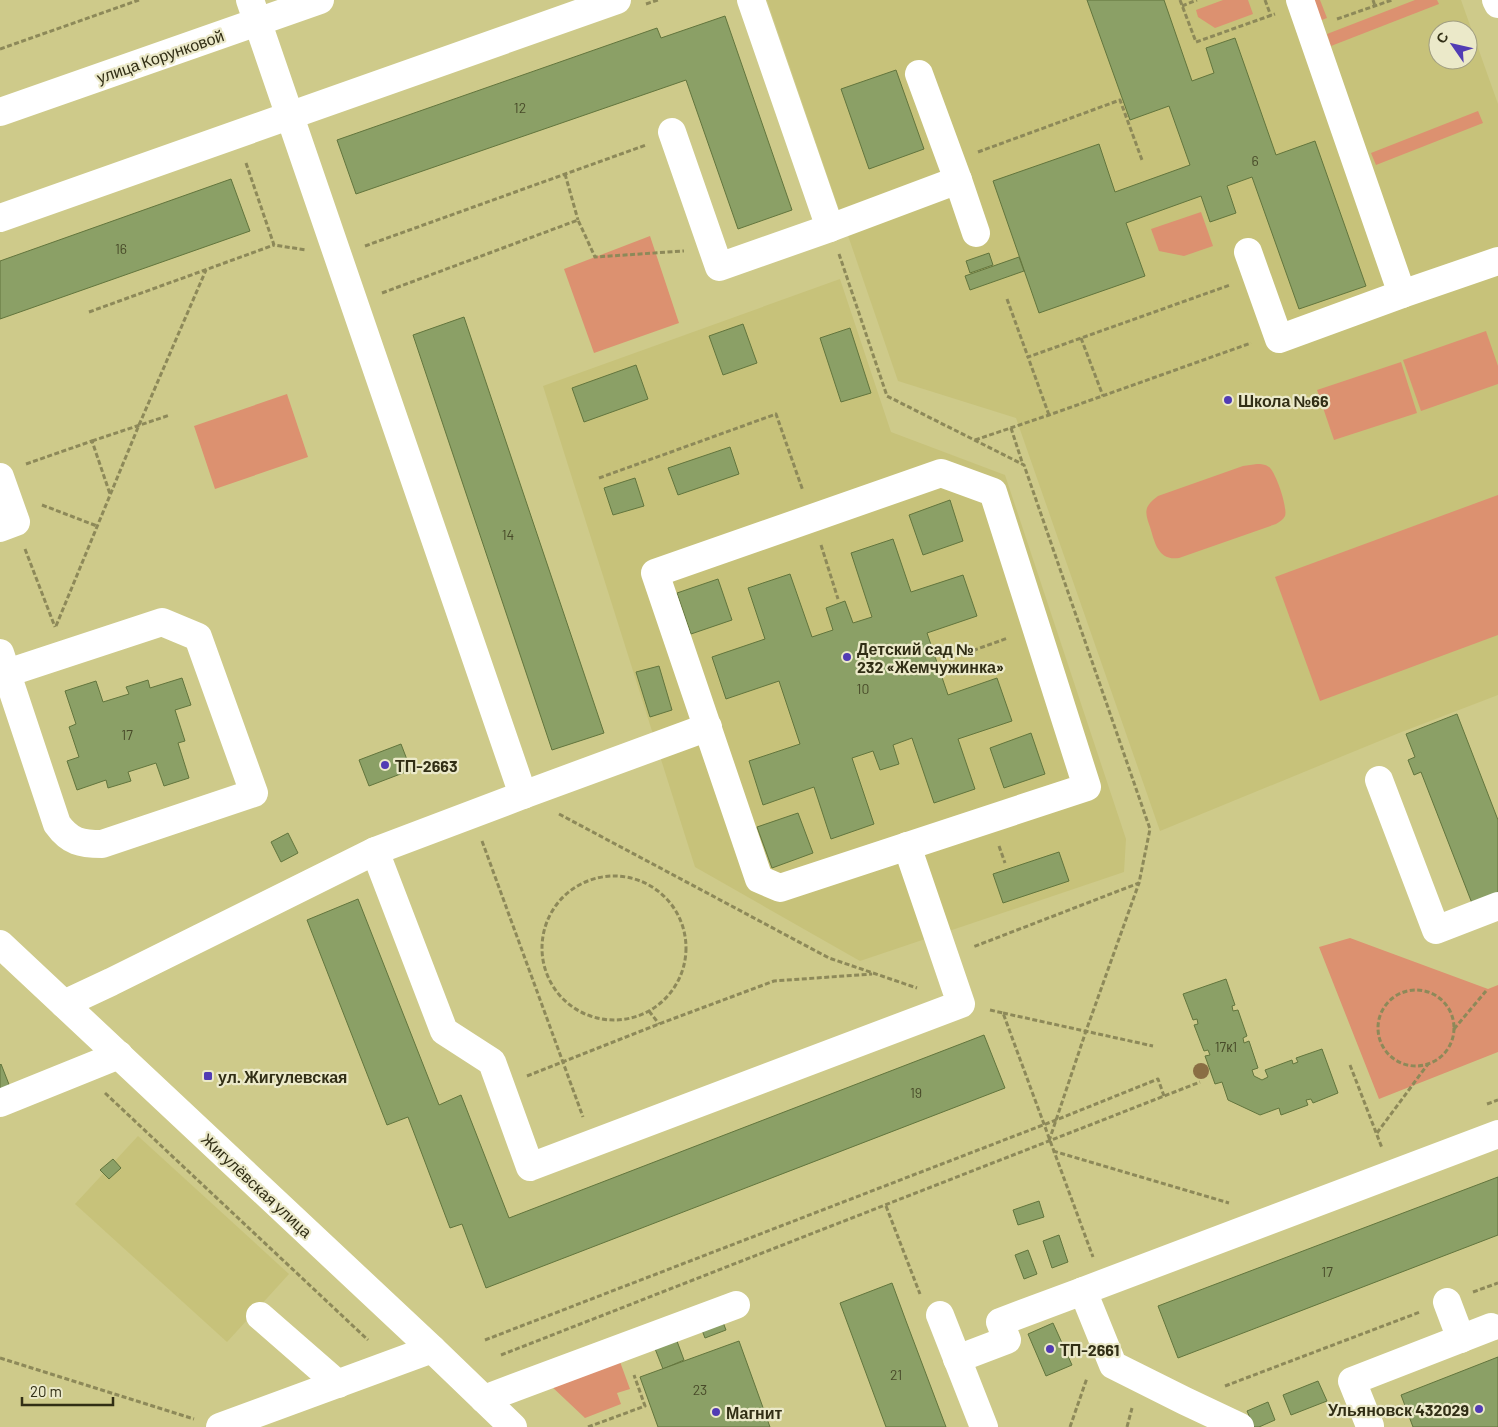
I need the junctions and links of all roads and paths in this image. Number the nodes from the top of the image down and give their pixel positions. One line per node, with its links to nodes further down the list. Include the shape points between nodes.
1 (138, 0): 18 (path)
2 (320, 0): 15 (street, улица Корунковой)
3 (617, 0): 21 (street)
4 (751, 0): 29 (street)
5 (1180, 0): 13 (path)
6 (1198, 0): 13 (path)
7 (1265, 0): 16 (path)
8 (1373, 0): 14 (path)
9 (1392, 0): 14 (path)
10 (1496, 0): 12 (street)
11 (1301, 2): 16 (path); 37 (street)
12 (1498, 4)
13 (1182, 6): 16 (path, via 1196,42)
14 (1375, 6): 17 (path)
15 (254, 11): 20 (street, улица Корунковой); 21 (street)
16 (1271, 16)
17 (1333, 20)
18 (0, 49)
19 (919, 74): 25 (street)
20 (0, 112)
21 (288, 115): 23 (street); 33 (street)
22 (672, 133): 26 (path); 32 (street)
23 (236, 134): 27 (street); 31 (path)
24 (1142, 160): 25 (path, via 1120,100)
25 (955, 171): 29 (street); 30 (street)
26 (565, 174): 28 (path); 33 (path)
27 (0, 218)
28 (578, 220): 32 (path, via 595,257); 39 (path)
29 (830, 228): 32 (street, via 719,267)
30 (976, 233)
31 (274, 245): 33 (path); 36 (path)
32 (713, 249)
33 (337, 256): 39 (street)
34 (1498, 261): 37 (street)
35 (1252, 264): 41 (street); 42 (path)
36 (206, 270): 40 (path); 47 (path)
37 (1402, 294): 41 (street, via 1279,339)
38 (1007, 299): 43 (path)
39 (354, 304): 64 (street)
40 (89, 312)
41 (1277, 333): 44 (path)
42 (1081, 338): 43 (path); 44 (path)
43 (1028, 357): 46 (path)
44 (1103, 396): 46 (path)
45 (170, 415): 47 (path)
46 (1049, 415): 48 (path)
47 (139, 425): 50 (path); 54 (path)
48 (1011, 428): 49 (path); 51 (path)
49 (975, 440)
50 (92, 441): 52 (path); 54 (path)
51 (1024, 465)
52 (8, 478): 56 (street); 57 (path)
53 (598, 478): 55 (path, via 776,414)
54 (111, 494): 57 (path)
55 (813, 518): 58 (path); 59 (street, via 941,473 992,492); 62 (street, via 655,573)
56 (8, 526): 57 (path, via 55,629)
57 (98, 526)
58 (838, 599)
59 (1036, 628): 60 (path); 66 (street, via 1088,788)
60 (966, 653)
61 (5, 675): 61 (street, via 57,824 74,840 84,844 102,844 254,793 198,637 162,622)
62 (708, 728): 64 (street); 66 (street, via 759,879 780,888)
63 (1379, 780): 69 (street, via 1436,930)
64 (523, 794): 65 (street); 73 (path, via 829,958)
65 (472, 814): 67 (street); 85 (path)
66 (907, 846): 72 (street)
67 (375, 851): 76 (street); 90 (street, via 444,1031 492,1062)
68 (1139, 883): 82 (path)
69 (1498, 906)
70 (1033, 924): 72 (path)
71 (0, 944): 76 (street, Жигулёвская улица)
72 (945, 957): 77 (street)
73 (874, 974): 74 (path); 80 (path, via 774,981)
74 (918, 989)
75 (1486, 991): 81 (path)
76 (64, 1004): 84 (street, Жигулёвская улица)
77 (961, 1004): 79 (path); 100 (street)
78 (649, 1011): 78 (path, via 668,996 680,975 686,952 683,929 674,907 657,890 636,879 613,876 589,880 569,892 553,909 544,931 542,955 548,978 561,998 580,1012 603,1020 627,1019); 80 (path)
79 (1003, 1013): 82 (path); 96 (path)
80 (659, 1024): 85 (path)
81 (1454, 1030): 86 (path, via 1447,1050); 86 (path, via 1451,1013 1434,994 1410,990 1398,994 1388,1003 1378,1025 1384,1049 1404,1064)
82 (1086, 1031): 83 (path); 95 (path)
83 (1152, 1046)
84 (119, 1055): 88 (street); 116 (street, Жигулёвская улица)
85 (563, 1062): 90 (path); 100 (path)
86 (1428, 1064): 97 (path)
87 (1350, 1065): 97 (path)
88 (81, 1070): 93 (street); 120 (path)
89 (1200, 1082): 91 (path)
90 (501, 1087): 100 (street, via 530,1167)
91 (1164, 1096): 95 (path, via 1158,1079); 99 (path)
92 (1498, 1100): 94 (path)
93 (0, 1103)
94 (1480, 1107)
95 (1056, 1120): 96 (path); 99 (path)
96 (1043, 1125): 99 (path); 115 (path)
97 (1377, 1133): 101 (path)
98 (1498, 1134): 104 (street)
99 (1049, 1141): 103 (path); 117 (path)
100 (593, 1143)
101 (1381, 1145): 102 (path); 104 (path)
102 (1372, 1148)
103 (1053, 1150): 105 (path, via 1228,1204); 107 (path)
104 (1392, 1174): 107 (street)
105 (1236, 1200)
106 (1498, 1283): 108 (path)
107 (1093, 1287): 113 (street); 119 (street, via 1000,1322 1008,1340)
108 (1447, 1302): 114 (street); 123 (path)
109 (736, 1305): 122 (street)
110 (940, 1315): 119 (street)
111 (260, 1316): 121 (street)
112 (1491, 1328): 114 (street)
113 (1102, 1337): 123 (street, via 1113,1365); 129 (path)
114 (1461, 1339): 131 (street, via 1352,1381)
115 (485, 1340)
116 (432, 1349): 120 (street); 122 (street, Жигулёвская улица)
117 (501, 1355)
118 (0, 1358): 125 (path)
119 (957, 1359): 128 (street)
120 (392, 1364): 121 (street)
121 (338, 1384): 125 (street)
122 (484, 1399): 126 (street, Жигулёвская улица)
123 (1185, 1402): 130 (street)
124 (645, 1406): 127 (path)
125 (220, 1427)
126 (513, 1427)
127 (588, 1427)
128 (984, 1427)
129 (1070, 1427)
130 (1240, 1427)
131 (1369, 1427)

